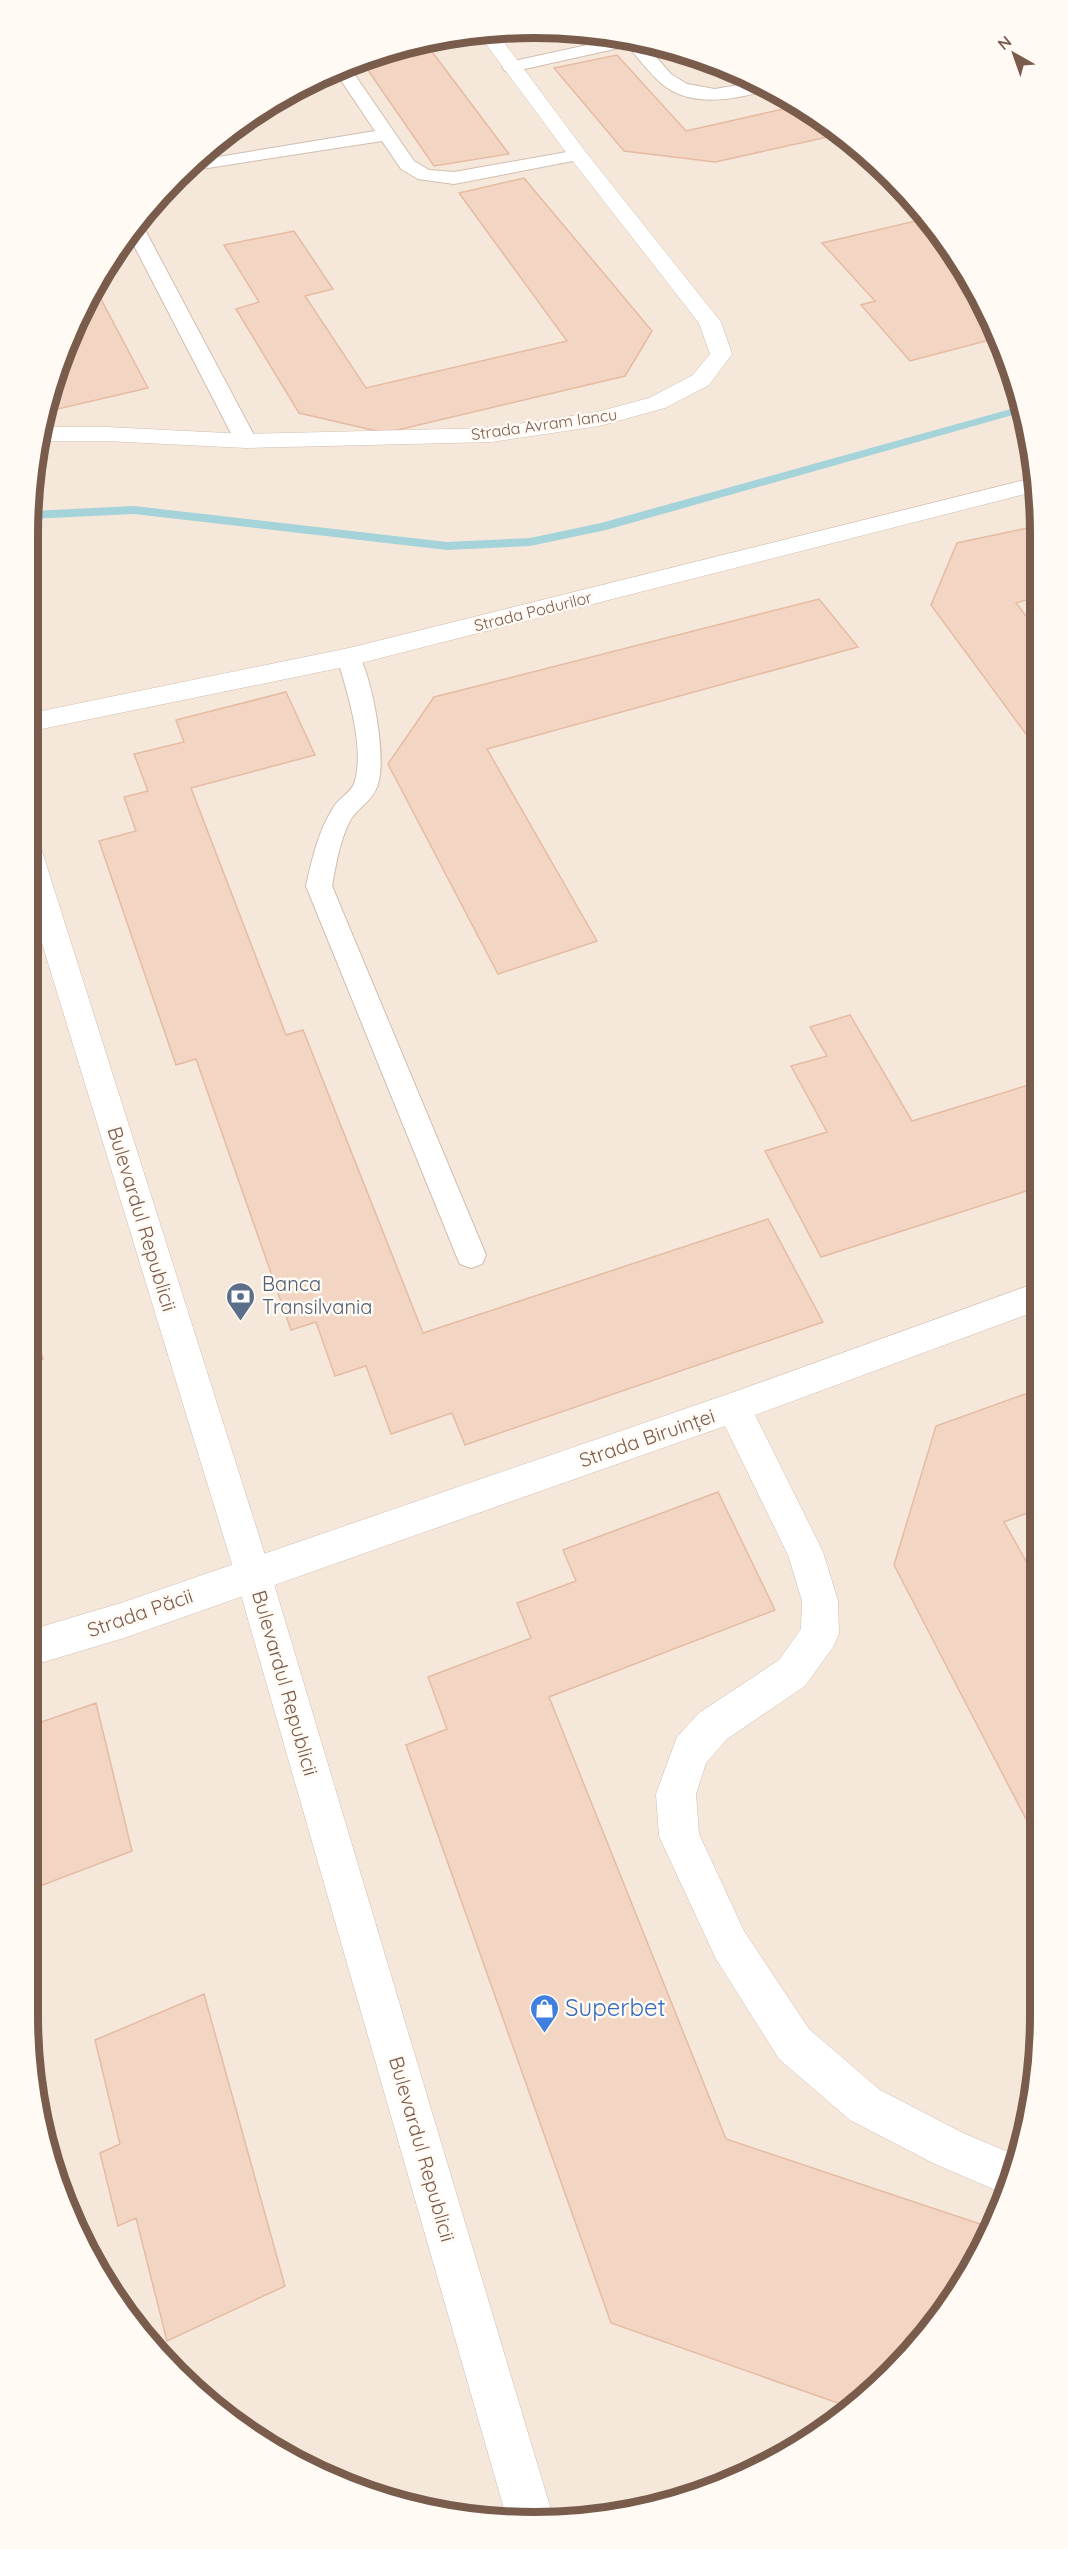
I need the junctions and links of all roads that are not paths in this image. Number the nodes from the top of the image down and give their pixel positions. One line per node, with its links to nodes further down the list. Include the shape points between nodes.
1 (492, 40): 4 (street, Strada Avram Iancu)
2 (611, 44): 4 (lane)
3 (641, 49): 6 (lane, via 671,82 686,89 729,94)
4 (511, 67): 8 (street, Strada Avram Iancu)
5 (345, 75): 7 (lane)
6 (753, 88)
7 (385, 135): 8 (lane, via 407,165 425,175 454,178); 9 (lane)
8 (579, 155): 12 (street, Strada Avram Iancu, via 710,322 720,354 701,380 657,403 599,419 492,435)
9 (202, 165)
10 (138, 234): 12 (lane)
11 (48, 434): 12 (street, Strada Avram Iancu)
12 (246, 441)
13 (1028, 486): 14 (street, Strada Podurilor)
14 (349, 657): 15 (street, Strada Podurilor); 17 (lane, via 364,706 366,786 343,812 327,850 319,886)
15 (38, 721)
16 (38, 883): 20 (street, Bulevardul Republicii)
17 (471, 1255)
18 (1030, 1299): 19 (street, Strada Biruinței)
19 (734, 1407): 20 (street, Strada Biruinței); 22 (street, via 805,1551 820,1601 820,1634 792,1673 713,1726 691,1751 676,1794 679,1836 730,1945 794,2044 865,2105)
20 (253, 1574): 21 (street, Strada Păcii); 23 (street, Bulevardul Republicii)
21 (38, 1646)
22 (1005, 2172)
23 (528, 2512)

